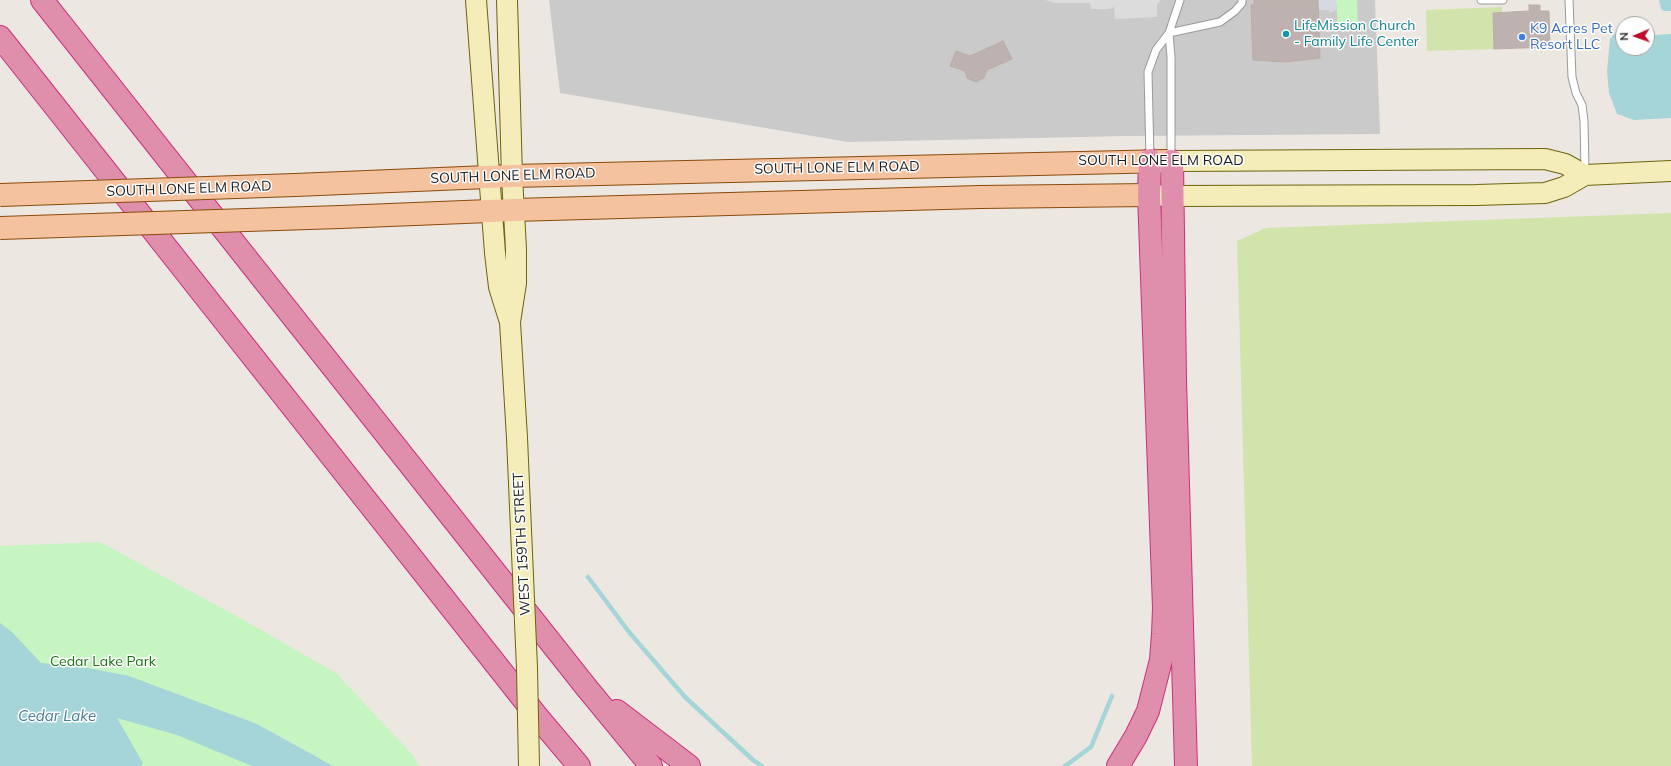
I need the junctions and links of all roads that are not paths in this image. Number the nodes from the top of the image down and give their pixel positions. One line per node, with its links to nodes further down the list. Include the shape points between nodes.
1 (42, 0): 24 (highway)
2 (476, 0): 16 (street, WEST 159TH STREET)
3 (507, 0): 15 (street, WEST 159TH STREET)
4 (1180, 0): 9 (lane)
5 (1242, 0): 9 (lane, via 1235,11 1220,22)
6 (1481, 0): 7 (lane)
7 (1503, 0)
8 (1568, 0): 14 (lane, via 1572,77 1582,104 1584,121)
9 (1169, 33): 11 (lane, via 1156,50 1148,72); 12 (lane)
10 (2, 40): 26 (highway, via 531,709)
11 (1150, 160): 12 (main road, SOUTH LONE ELM ROAD); 15 (main road, SOUTH LONE ELM ROAD); 18 (highway)
12 (1172, 161): 14 (street, SOUTH LONE ELM ROAD, via 1545,159 1566,164); 19 (highway)
13 (1671, 171): 14 (street)
14 (1585, 175): 19 (street, via 1564,187 1545,193)
15 (512, 176): 16 (main road, SOUTH LONE ELM ROAD); 20 (street, WEST 159TH STREET)
16 (489, 177): 17 (main road, SOUTH LONE ELM ROAD, bridge); 21 (street, WEST 159TH STREET)
17 (0, 195)
18 (1149, 195): 19 (street); 20 (main road, via 980,196); 29 (highway, via 1164,634 1161,660 1148,711)
19 (1171, 196): 30 (highway)
20 (514, 210): 21 (main road); 23 (street, WEST 159TH STREET, via 516,283)
21 (491, 211): 22 (main road, bridge); 23 (street, WEST 159TH STREET, via 499,287)
22 (0, 228)
23 (510, 322): 25 (street, WEST 159TH STREET, bridge, via 527,668)
24 (586, 687): 27 (highway); 28 (highway)
25 (529, 766)
26 (579, 766)
27 (651, 766)
28 (689, 766)
29 (1118, 766)
30 (1186, 766)

